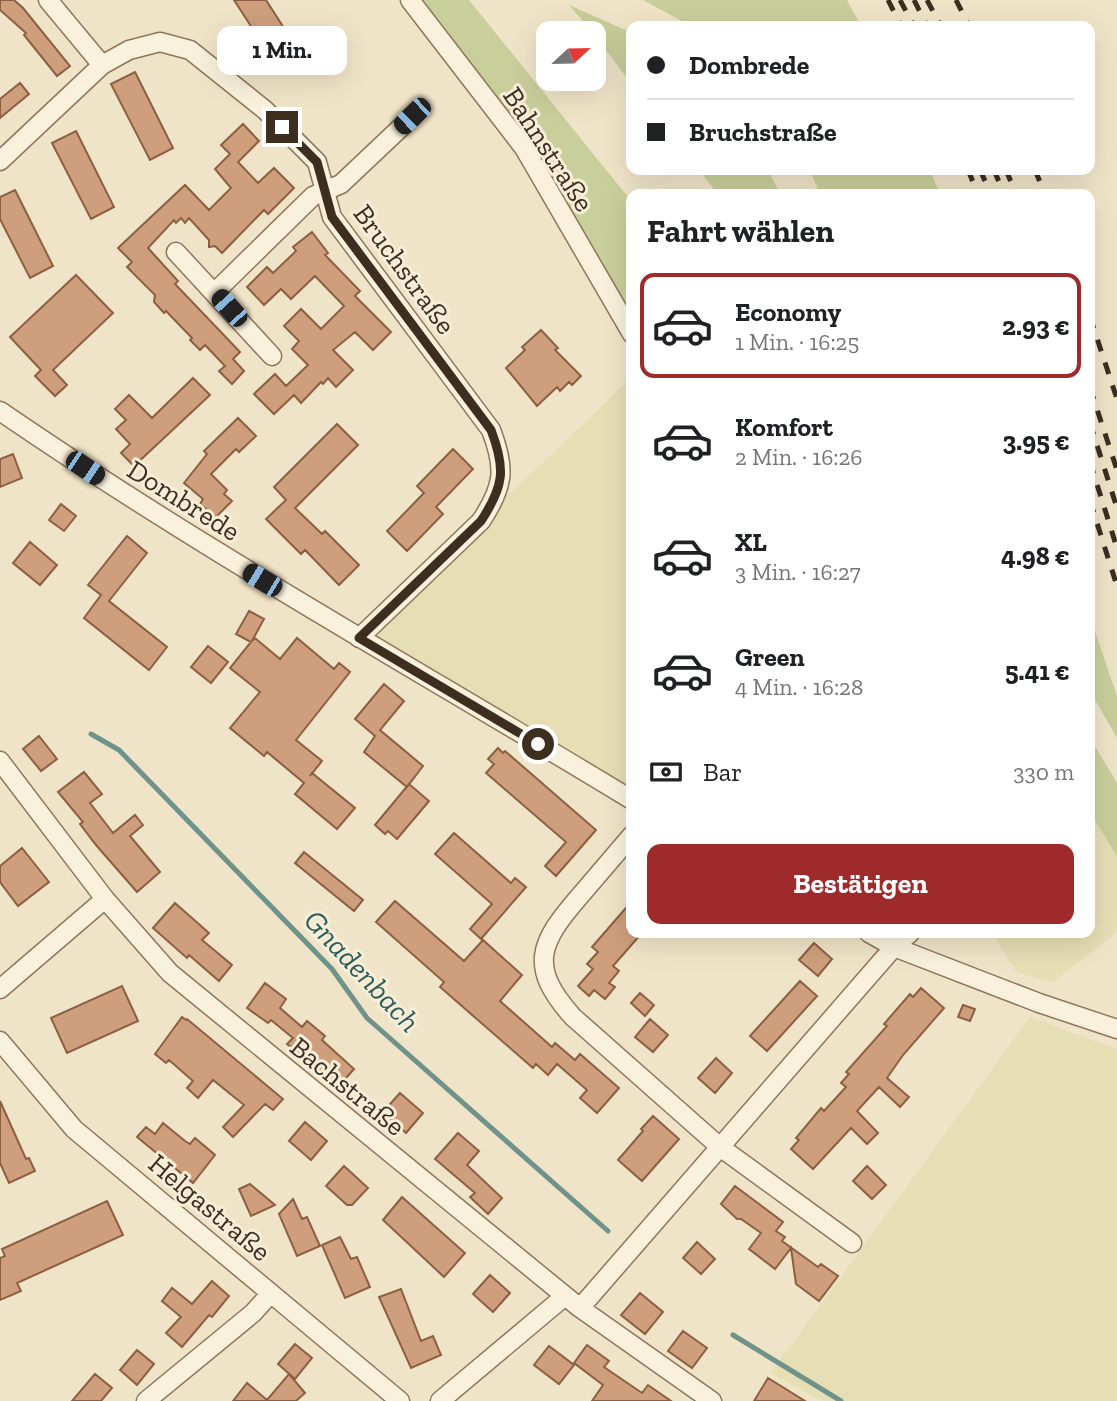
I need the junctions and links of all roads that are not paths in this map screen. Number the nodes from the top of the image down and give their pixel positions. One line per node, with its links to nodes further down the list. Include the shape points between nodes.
1 (48, 0): 3 (street)
2 (410, 0): 9 (street, Bahnstraße, via 524,148)
3 (102, 65): 5 (street, Bruchstraße); 6 (street, Bruchstraße, via 129,50 160,42 190,50 265,110 317,162)
4 (412, 116): 6 (street, via 341,184)
5 (0, 161)
6 (324, 191): 8 (street, via 313,196); 12 (street, Bruchstraße, via 332,217 491,430 502,477 481,521)
7 (176, 252): 8 (street)
8 (215, 292): 10 (street)
9 (626, 324)
10 (272, 356)
11 (0, 411): 12 (street, Dombrede, via 130,498)
12 (359, 638): 14 (street, Dombrede)
13 (0, 761): 16 (street, Bachstraße)
14 (626, 796)
15 (626, 842): 23 (street, via 556,923 545,946 545,971 555,997 573,1017)
16 (105, 899): 20 (street); 26 (street, Bachstraße, via 170,973)
17 (878, 938): 19 (street)
18 (904, 938): 19 (street)
19 (894, 947): 21 (street); 23 (street)
20 (0, 989)
21 (1117, 1029)
22 (0, 1041): 25 (street, Helgastraße, via 74,1129)
23 (720, 1147): 24 (street); 27 (street)
24 (852, 1243)
25 (271, 1293): 28 (street); 29 (street, Helgastraße)
26 (565, 1296): 27 (street, Bachstraße); 30 (street)
27 (580, 1308): 31 (street, Bachstraße)
28 (146, 1401)
29 (400, 1401)
30 (440, 1401)
31 (712, 1401)

